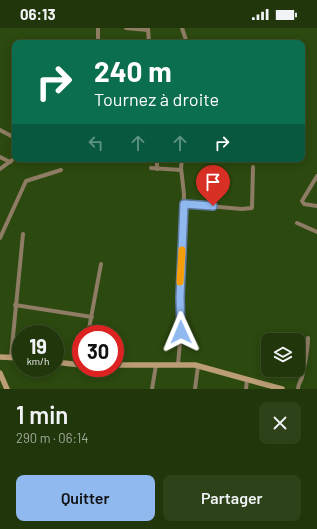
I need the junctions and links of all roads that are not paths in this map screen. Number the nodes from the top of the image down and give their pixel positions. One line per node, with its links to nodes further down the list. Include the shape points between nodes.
1 (98, 28): 5 (street)
2 (126, 28): 4 (street)
3 (182, 28): 7 (street)
4 (148, 29): 6 (street)
5 (98, 40)
6 (149, 40)
7 (185, 40)
8 (0, 130): 9 (street)
9 (12, 136)
10 (0, 157): 11 (street)
11 (10, 162): 16 (street)
12 (157, 162): 17 (street)
13 (182, 162): 19 (street)
14 (253, 166): 21 (street, via 252,208)
15 (151, 168): 17 (street)
16 (0, 169)
17 (157, 169): 19 (street)
18 (61, 170): 26 (street, via 26,181)
19 (181, 170): 21 (street)
20 (317, 176): 22 (street, via 302,201 304,204)
21 (184, 204): 34 (street)
22 (317, 206)
23 (297, 223): 24 (street)
24 (317, 232)
25 (22, 234): 28 (street)
26 (0, 238)
27 (101, 264): 29 (street)
28 (15, 305): 29 (street); 33 (street)
29 (92, 316): 30 (street)
30 (90, 325)
31 (308, 338): 45 (street, via 307,354)
32 (0, 357): 33 (street)
33 (11, 357)
34 (178, 364): 36 (street); 37 (street)
35 (124, 365): 36 (street)
36 (156, 365): 41 (street)
37 (198, 366): 39 (street); 42 (street)
38 (0, 373): 40 (street)
39 (247, 380): 43 (street); 44 (street)
40 (7, 389)
41 (152, 389)
42 (195, 389)
43 (246, 389)
44 (282, 389)
45 (298, 389)

